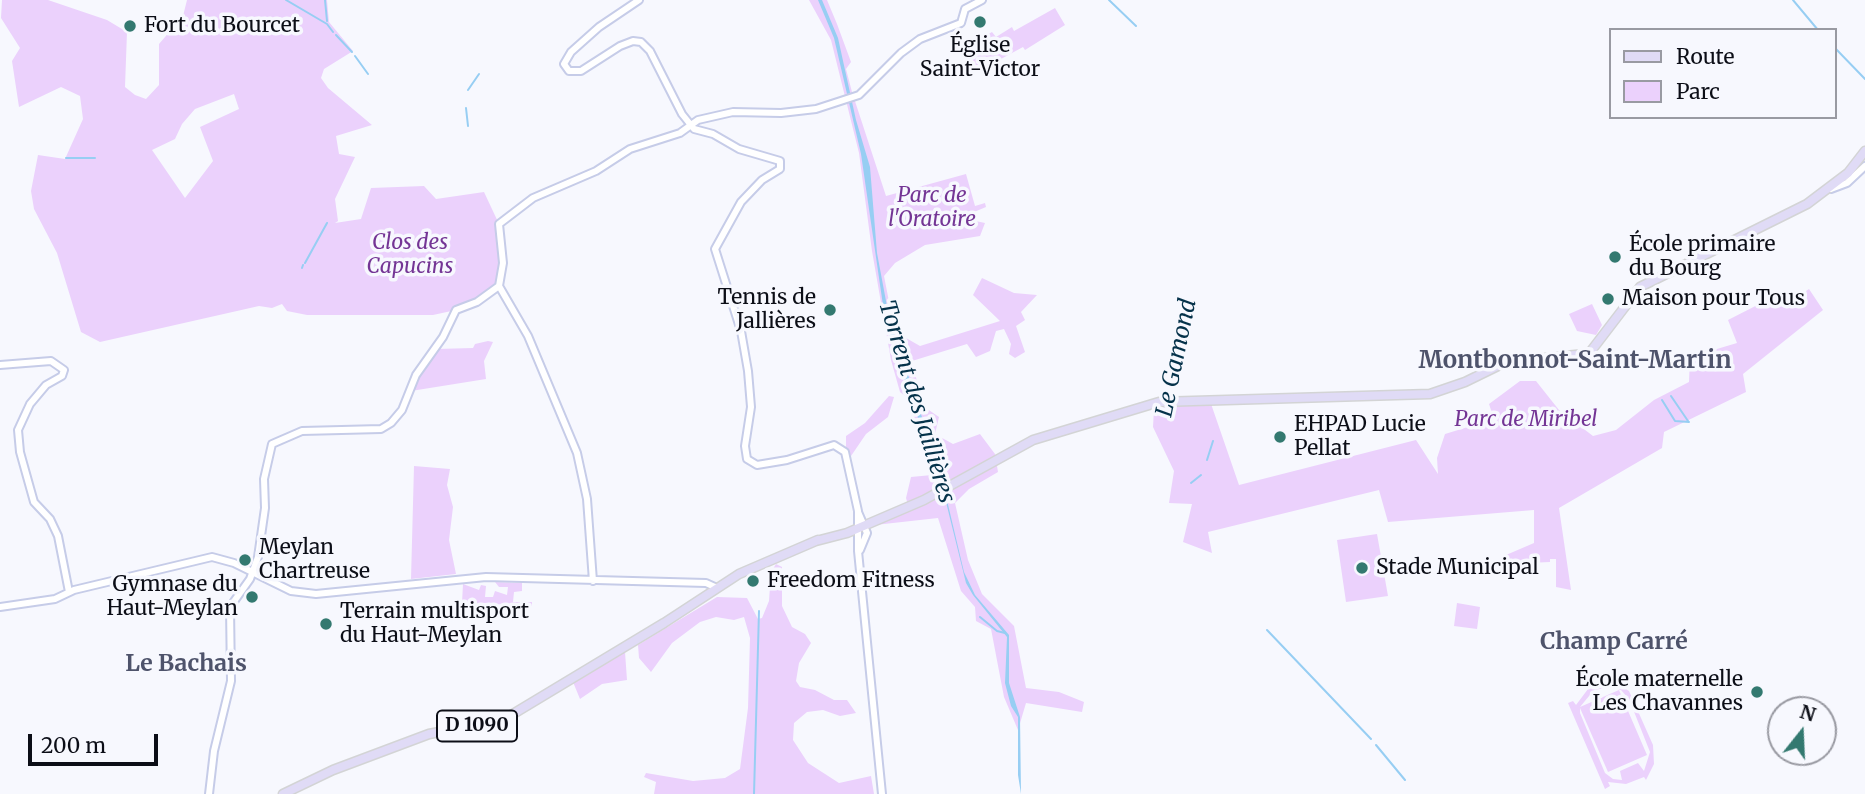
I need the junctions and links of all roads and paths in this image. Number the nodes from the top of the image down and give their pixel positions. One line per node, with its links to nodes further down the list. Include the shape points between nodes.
1 (639, 0): 3 (street, via 571,52 566,68 580,71 620,46 641,42)
2 (982, 0): 3 (street, via 965,9 957,24 920,39 852,98 816,109 733,112)
3 (690, 125): 7 (street, via 554,187 507,218 499,225 503,262); 9 (street, via 739,149 778,159 781,165 741,202 715,249 741,331 748,371 747,459 751,464 770,465 834,445 842,449)
4 (1865, 151): 6 (main road, D 1090)
5 (1865, 166): 6 (street, via 1847,183)
6 (1830, 188): 9 (main road, D 1090, via 1807,205 1640,287 1585,354 1506,362 1430,394 1160,402 1030,442 944,490)
7 (499, 286): 10 (street, via 457,310 416,375 402,410 385,428 302,431 272,444); 11 (street, via 528,336 578,453 587,499)
8 (0, 365): 13 (street, via 51,361 64,370 30,404 18,430 34,502 58,536)
9 (861, 525): 12 (main road, D 1090, via 762,562); 19 (street, via 859,555)
10 (253, 573): 11 (street, via 291,591 316,594 486,577); 13 (street, via 212,557); 16 (street, via 230,607 231,681)
11 (593, 581): 12 (street, via 706,583)
12 (717, 588): 15 (main road, D 1090, via 503,720 429,734)
13 (69, 593): 14 (street)
14 (0, 607)
15 (347, 766): 17 (main road, D 1090); 18 (main road, D 1090)
16 (209, 794)
17 (282, 794)
18 (293, 794)
19 (882, 794)

